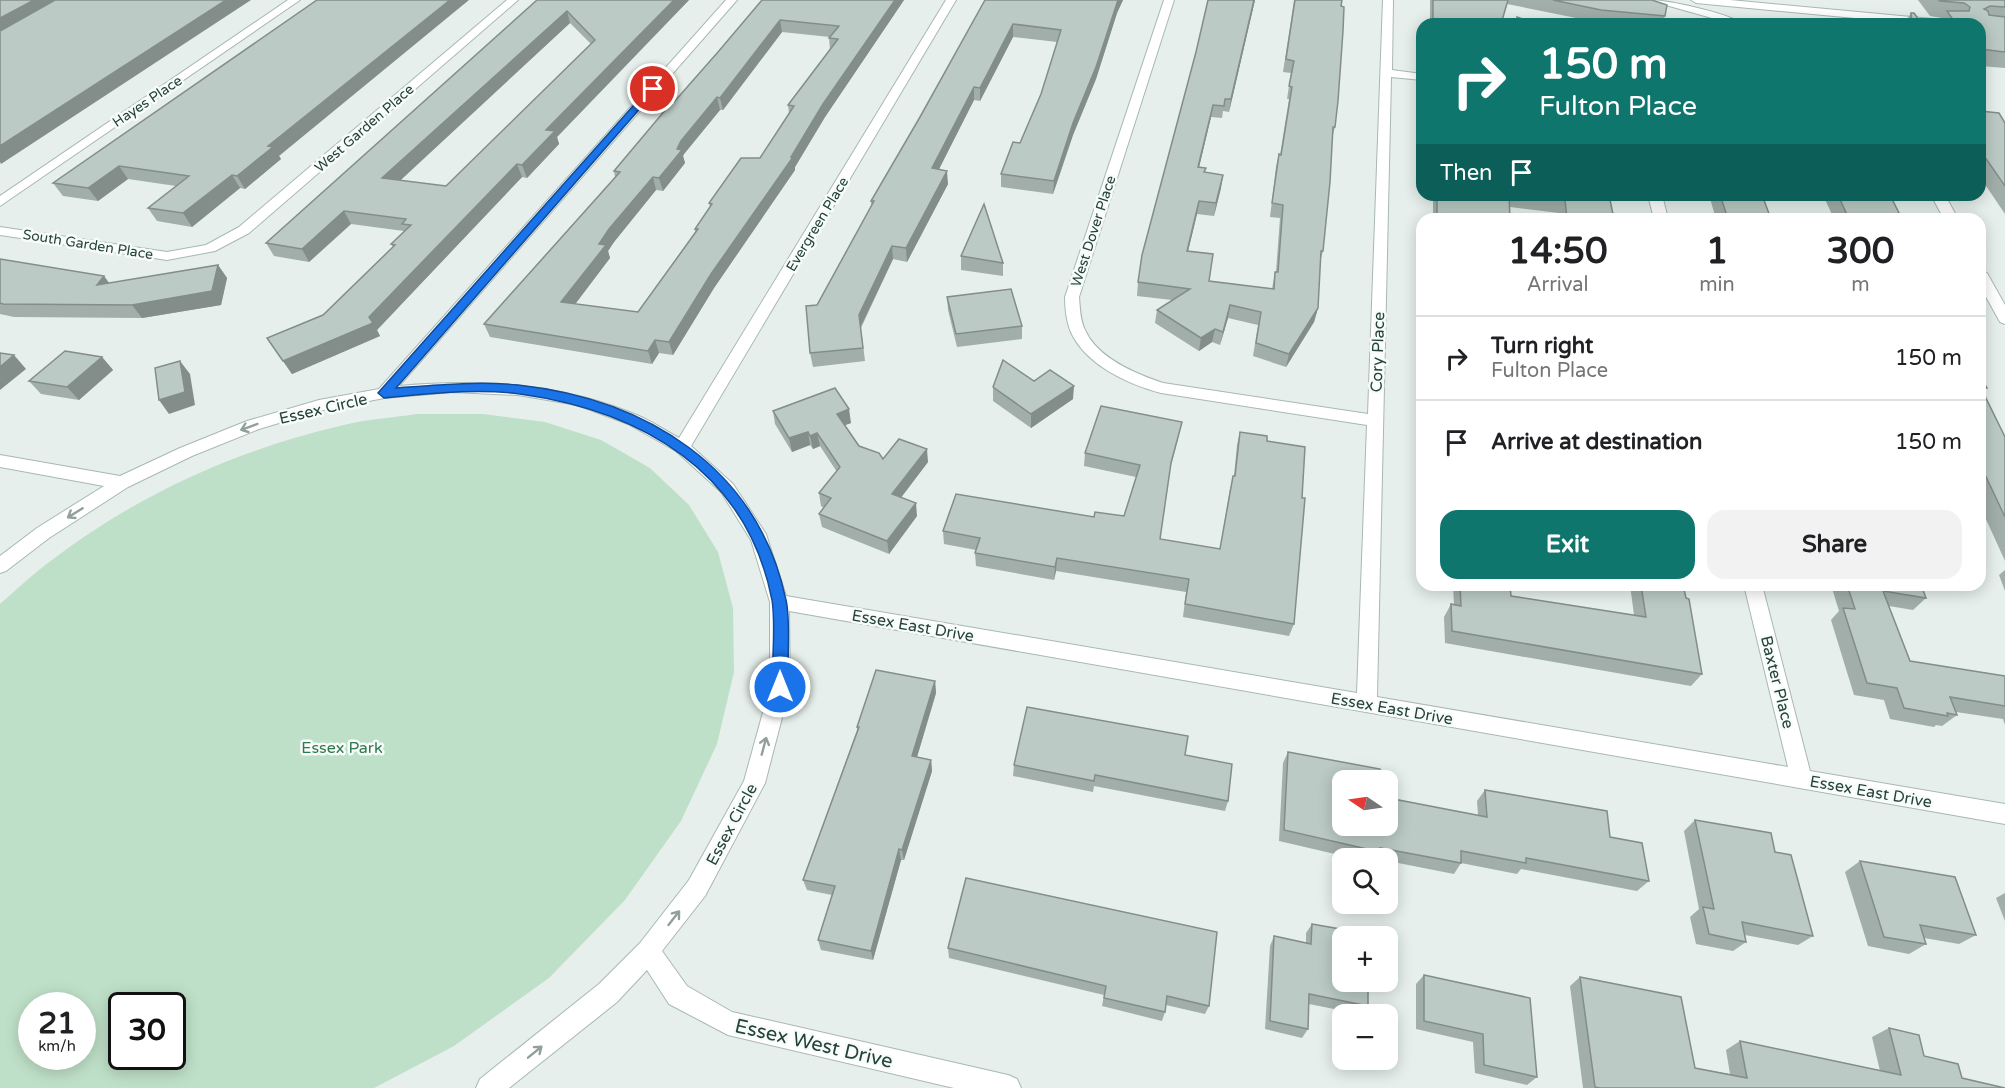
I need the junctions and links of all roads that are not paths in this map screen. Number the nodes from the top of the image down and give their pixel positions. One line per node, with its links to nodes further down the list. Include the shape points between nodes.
1 (295, 0): 15 (street, Hayes Place)
2 (513, 0): 17 (street, West Garden Place, via 244,230)
3 (732, 0): 20 (street)
4 (951, 0): 22 (street, Evergreen Place)
5 (1168, 0): 21 (street, West Dover Place, via 1072,297 1073,318 1081,338 1111,364 1161,388)
6 (1388, 0): 13 (street, Cory Place)
7 (1652, 0): 10 (lane)
8 (1696, 0): 9 (street)
9 (1780, 8): 11 (street); 12 (street)
10 (1721, 18)
11 (1790, 18)
12 (1885, 18)
13 (1386, 73): 14 (street); 21 (street, Cory Place)
14 (1416, 76)
15 (0, 202)
16 (0, 231): 17 (street, South Garden Place, via 167,256)
17 (210, 248)
18 (1986, 284): 19 (street)
19 (2005, 319)
20 (384, 393): 22 (street, Essex Circle, via 453,387 518,390 579,400 634,420); 24 (street, Essex Circle, one-way to 24, via 253,425)
21 (1375, 421): 28 (street, Cory Place)
22 (682, 447): 27 (street, Essex Circle, via 727,488 760,539)
23 (0, 461): 24 (street)
24 (122, 483): 25 (street, Essex Circle, one-way to 25, via 43,533)
25 (0, 566)
26 (1755, 591): 29 (street, Baxter Place)
27 (779, 602): 28 (street, Essex East Drive); 31 (street, Essex Circle, one-way to 27, via 697,888 754,783 780,687)
28 (1367, 704): 29 (street, Essex East Drive)
29 (1802, 779): 30 (street, Essex East Drive)
30 (2005, 814)
31 (648, 951): 32 (street, Essex Circle, one-way to 31, via 608,993); 33 (street, Essex West Drive, via 678,995 728,1023)
32 (489, 1088)
33 (1008, 1088)

